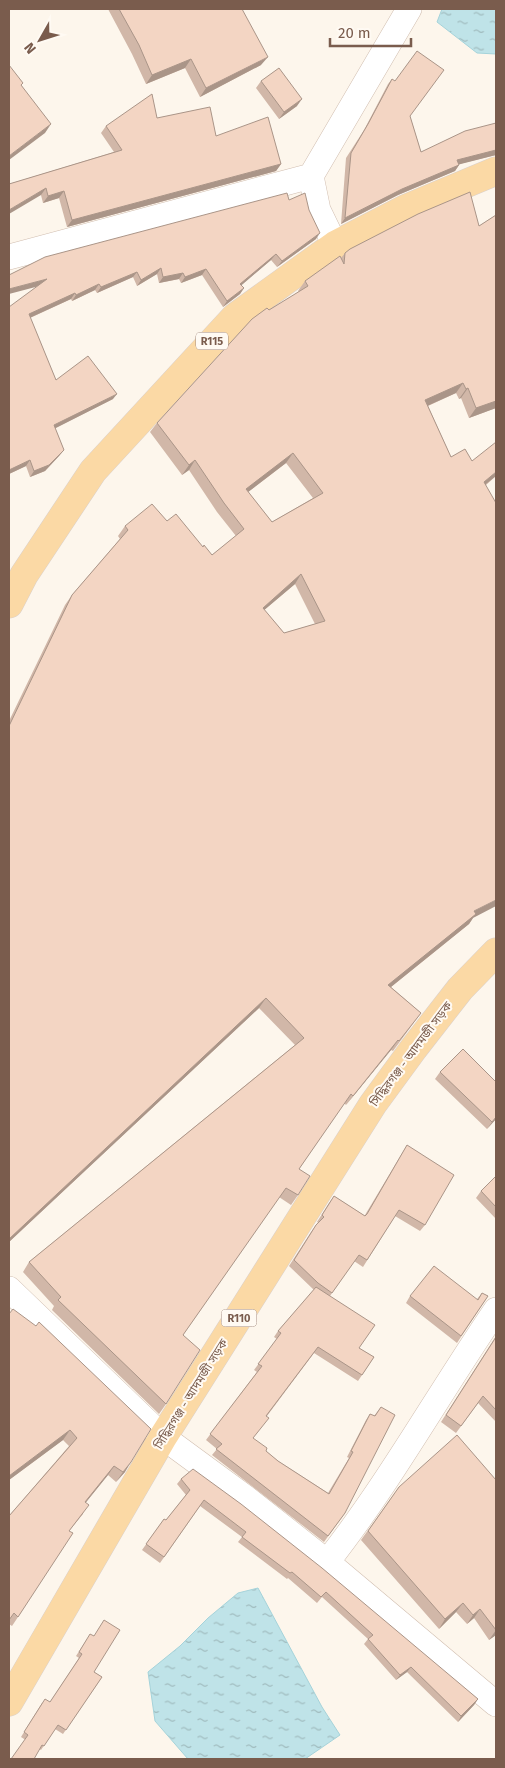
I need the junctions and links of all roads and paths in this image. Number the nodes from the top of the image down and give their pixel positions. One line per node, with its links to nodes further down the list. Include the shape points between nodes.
1 (409, 9): 3 (street)
2 (496, 171): 4 (main road, R115, via 411,206)
3 (311, 176): 4 (street, via 318,210); 5 (street)
4 (335, 245): 6 (main road, R115, via 235,317 154,403 93,471 24,574)
5 (9, 257)
6 (9, 604)
7 (496, 952): 10 (main road, সিদ্ধিরগঞ্জ - আদমজী সড়ক / R110, via 460,989 373,1104)
8 (9, 1289): 10 (street)
9 (496, 1310): 11 (street, via 398,1463)
10 (163, 1437): 11 (street); 12 (main road, সিদ্ধিরগঞ্জ - আদমজী সড়ক / R110)
11 (327, 1562): 13 (street)
12 (9, 1702)
13 (496, 1704)

